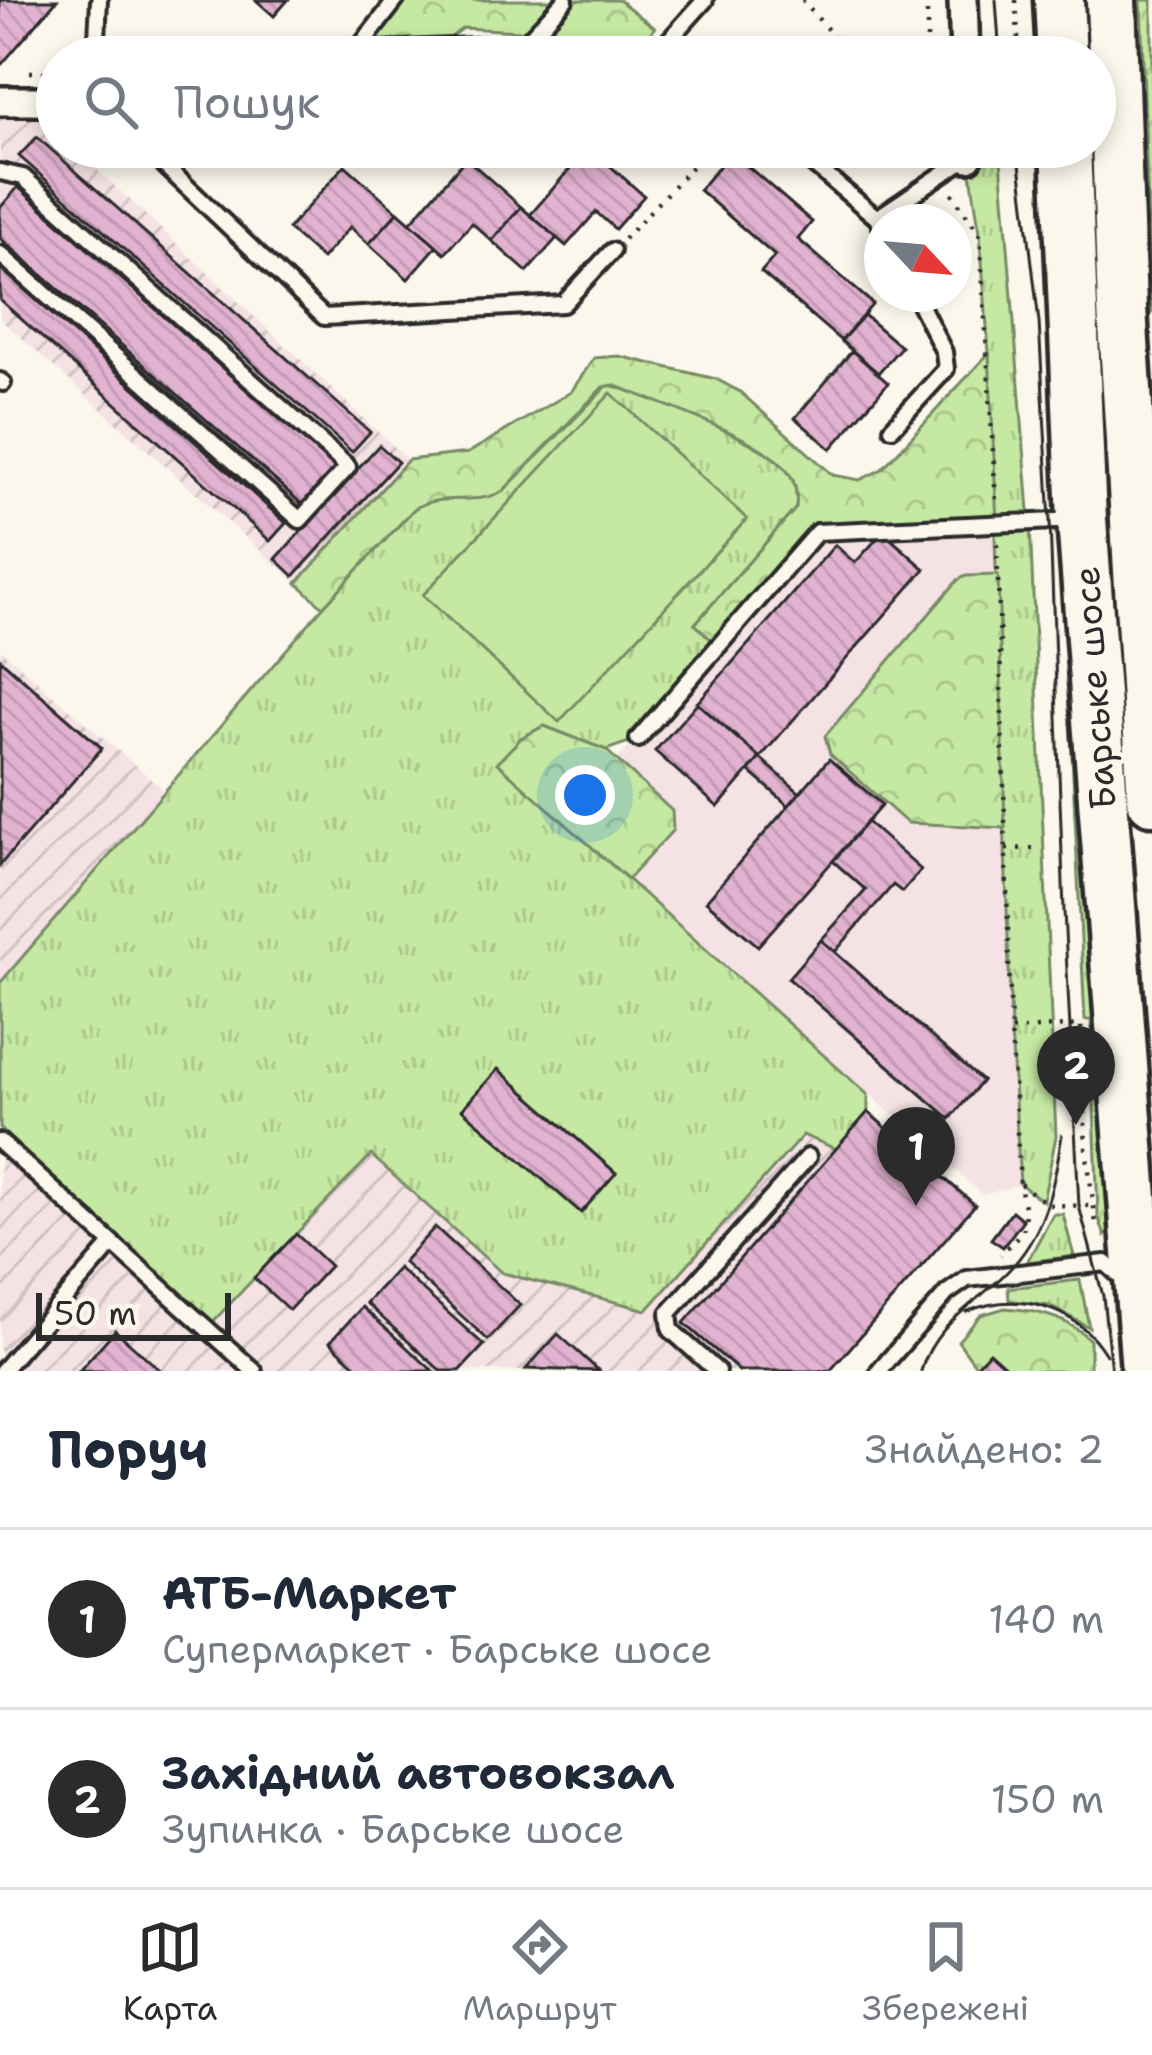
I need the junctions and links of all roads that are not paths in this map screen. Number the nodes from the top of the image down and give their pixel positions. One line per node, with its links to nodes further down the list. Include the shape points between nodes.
1 (99, 0): 8 (lane)
2 (396, 0): 9 (lane)
3 (565, 0): 10 (lane)
4 (705, 0): 11 (lane)
5 (963, 0): 12 (street)
6 (1060, 0): 13 (highway)
7 (1111, 0): 14 (highway)
8 (97, 36)
9 (368, 36)
10 (531, 36)
11 (673, 36)
12 (964, 36)
13 (1061, 36)
14 (1113, 36)
15 (1116, 76): 31 (highway)
16 (36, 100): 17 (street)
17 (0, 101)
18 (168, 168): 25 (lane, via 324,317 563,304)
19 (817, 168): 24 (lane)
20 (949, 168): 23 (lane)
21 (1067, 168): 29 (highway, Барське шосе)
22 (0, 172): 26 (lane, via 23,177 349,467 300,520)
23 (904, 204)
24 (864, 209)
25 (612, 251)
26 (0, 254)
27 (924, 312): 28 (lane, via 946,369)
28 (892, 428)
29 (1082, 520): 30 (lane, via 818,532); 35 (highway, Барське шосе)
30 (638, 739)
31 (1152, 800)
32 (3, 1151): 34 (lane)
33 (808, 1157): 38 (lane, via 668,1313 671,1330)
34 (112, 1244): 36 (lane); 37 (lane)
35 (1140, 1296): 39 (lane, via 1106,1263 968,1279); 40 (highway, Барське шосе)
36 (2, 1371)
37 (254, 1371)
38 (717, 1371)
39 (879, 1371)
40 (1146, 1371)

